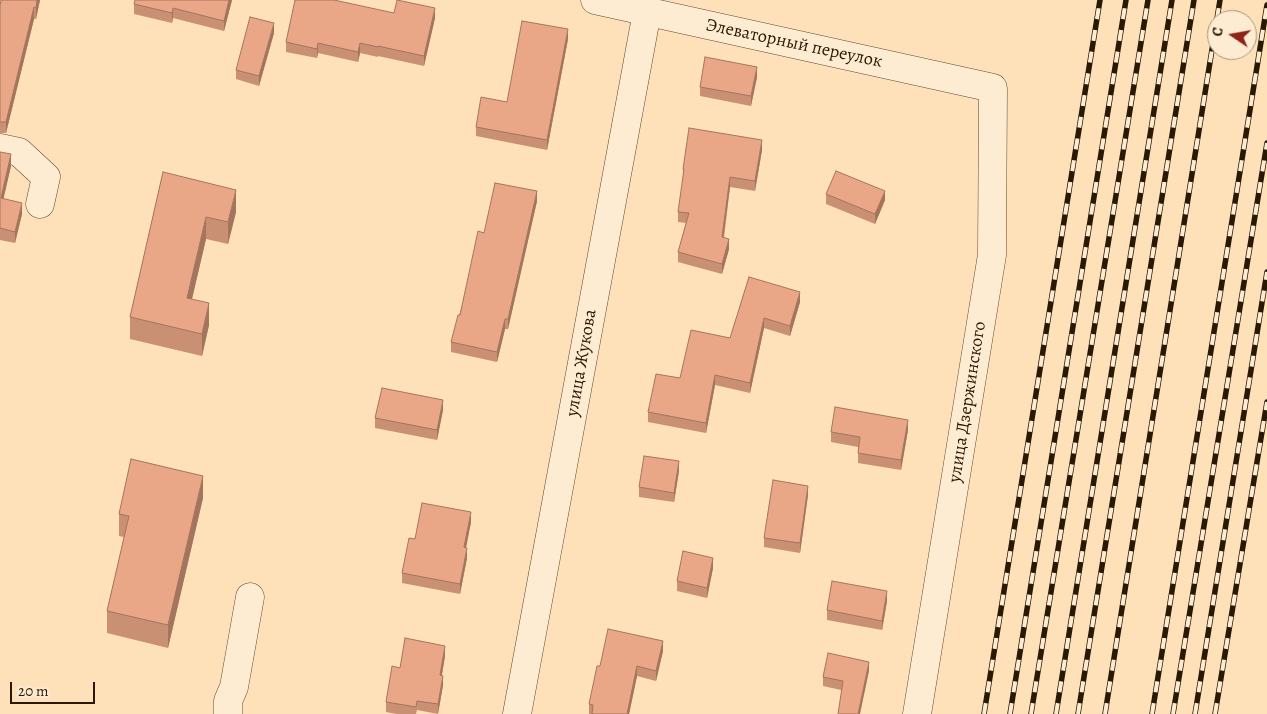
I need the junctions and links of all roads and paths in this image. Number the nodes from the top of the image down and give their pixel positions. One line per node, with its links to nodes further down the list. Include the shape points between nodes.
1 (595, 0): 2 (street, Элеваторный переулок)
2 (647, 12): 3 (street, Элеваторный переулок); 8 (street, улица Жукова)
3 (993, 88): 9 (street, улица Дзержинского, via 992,255)
4 (0, 148): 5 (street, via 18,152 46,177)
5 (40, 204)
6 (250, 597): 7 (street)
7 (228, 714)
8 (517, 714)
9 (917, 714)

